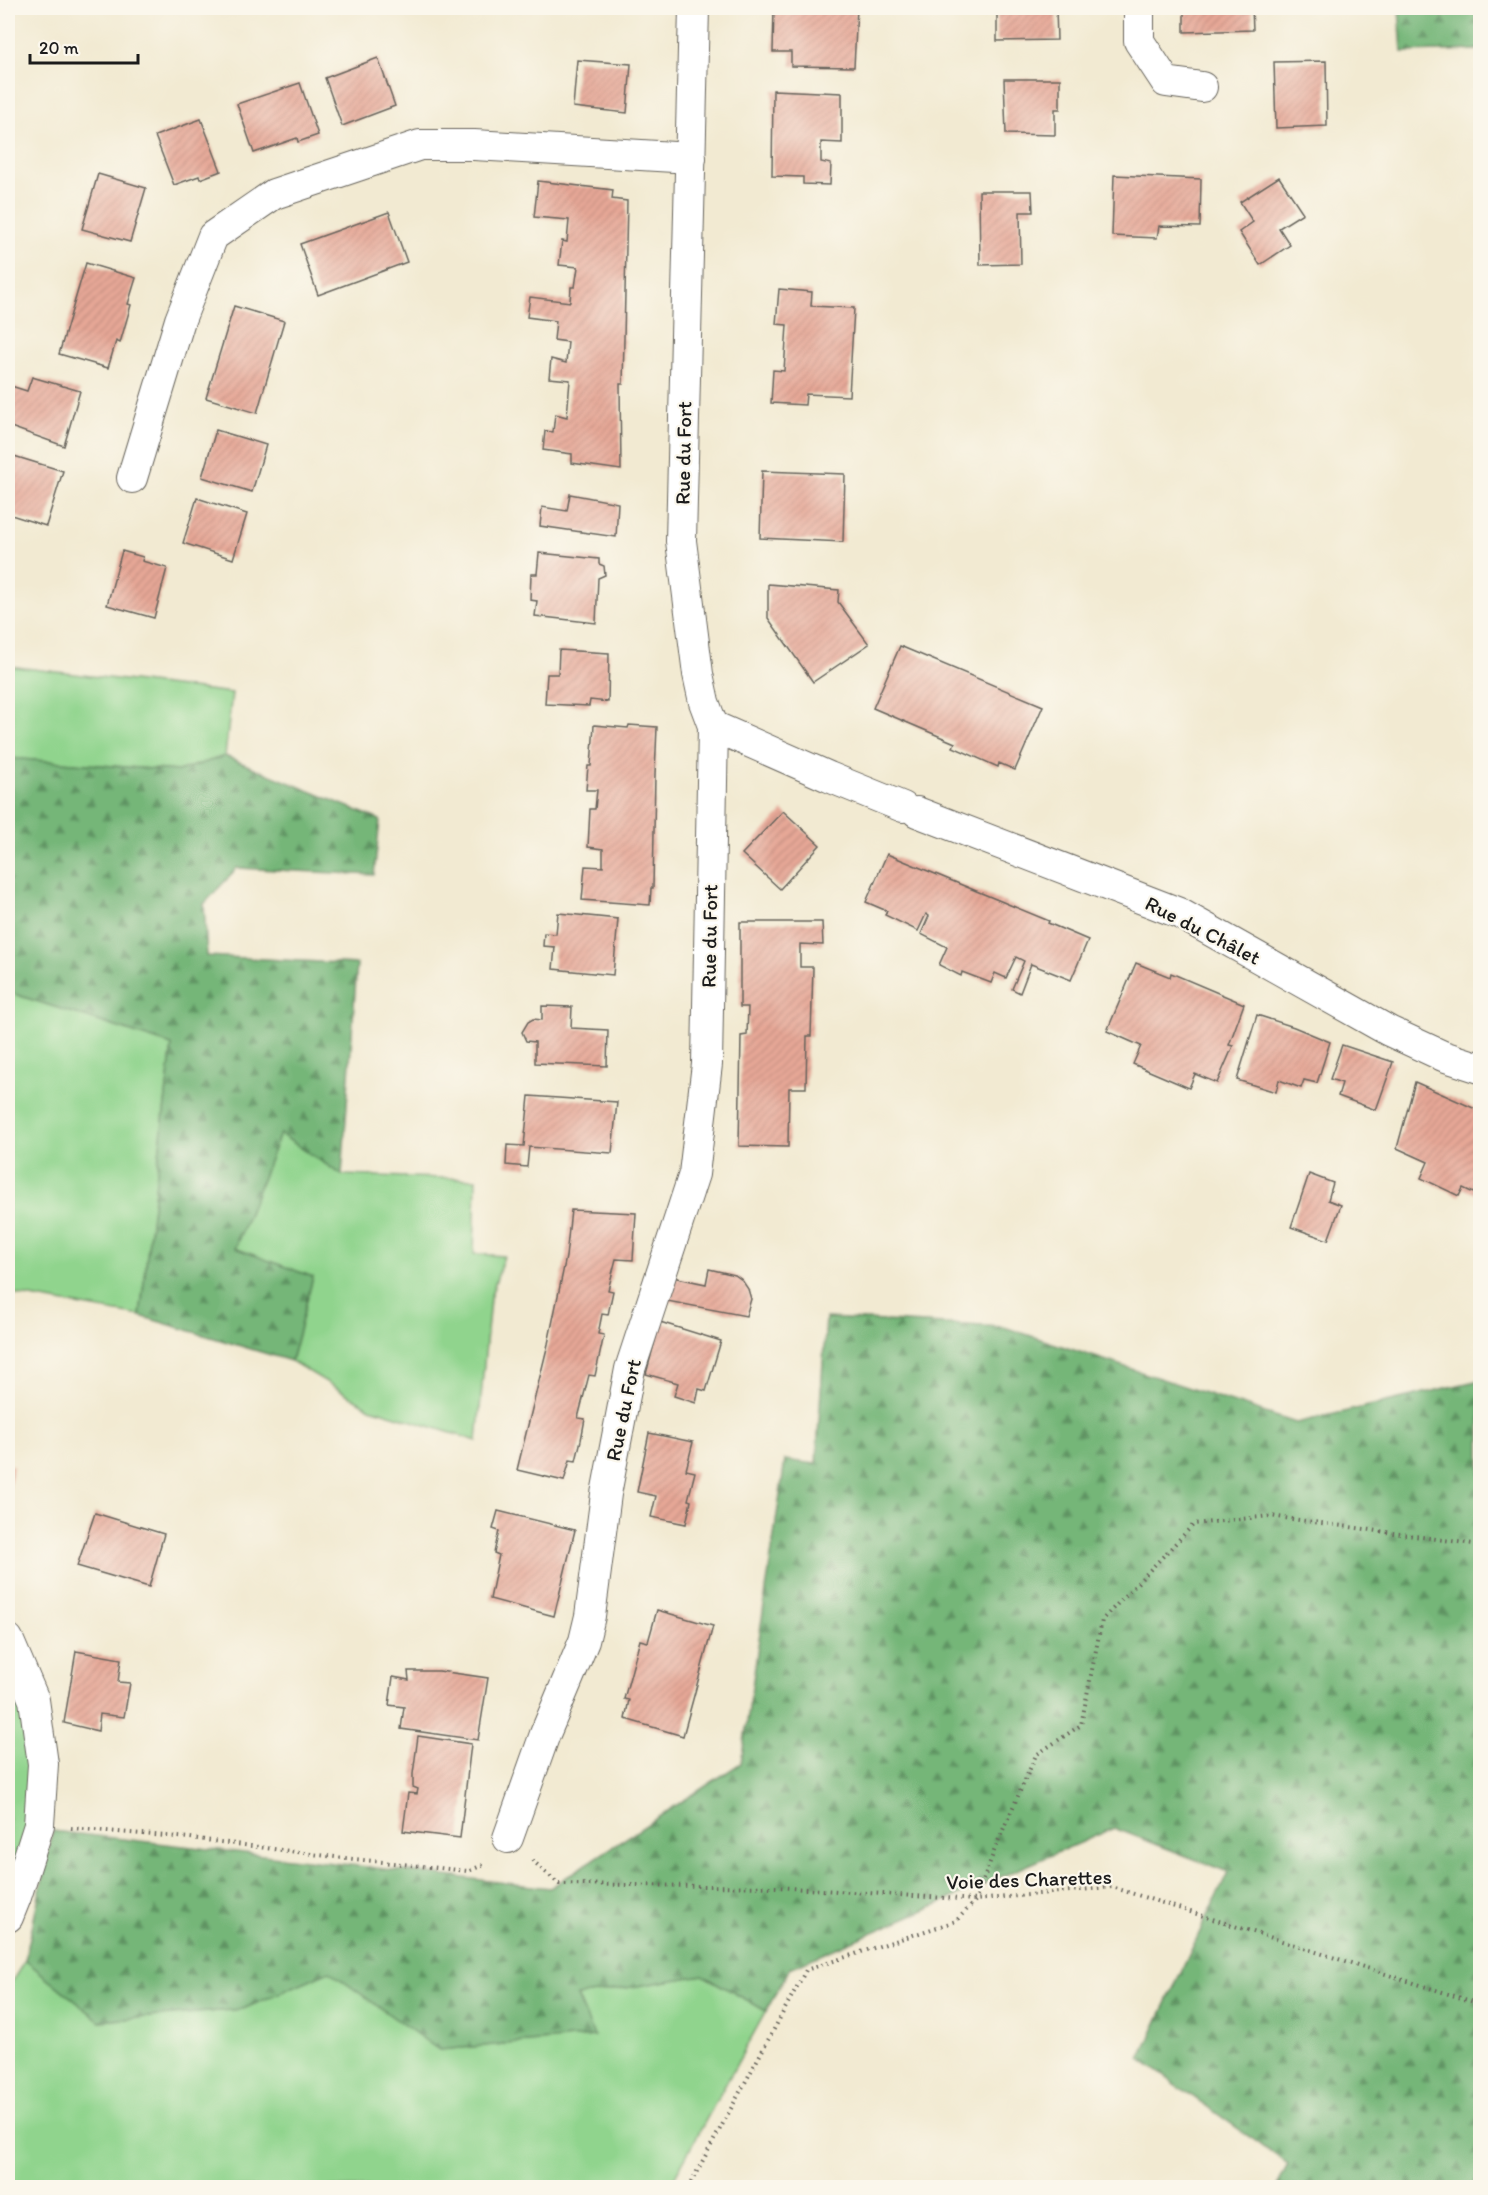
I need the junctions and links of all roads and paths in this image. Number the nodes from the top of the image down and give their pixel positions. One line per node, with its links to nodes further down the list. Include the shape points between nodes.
1 (694, 8): 4 (street, Rue du Fort)
2 (1139, 8): 3 (street, via 1139,41 1166,82)
3 (1203, 87)
4 (691, 158): 5 (street, via 420,145 274,194 213,236 180,320); 6 (street, Rue du Fort, via 681,541 698,674)
5 (132, 478)
6 (713, 726): 7 (street, Rue du Châlet, via 829,777 1179,913 1389,1031); 11 (street, Rue du Fort, via 707,1064 694,1174 630,1369 584,1641)
7 (1480, 1068)
8 (1480, 1545): 12 (path, via 1270,1516 1194,1524 1102,1620 1081,1725 1036,1755)
9 (8, 1639): 10 (street, via 34,1700 43,1764)
10 (39, 1825): 11 (path, via 190,1838 468,1871 491,1862); 13 (street)
11 (508, 1838): 12 (path, Voie des Charettes, via 559,1884 775,1887)
12 (976, 1900): 14 (path, Voie des Charettes, via 1112,1887); 15 (path, via 956,1921 806,1970)
13 (8, 1917)
14 (1480, 2004)
15 (688, 2187)

